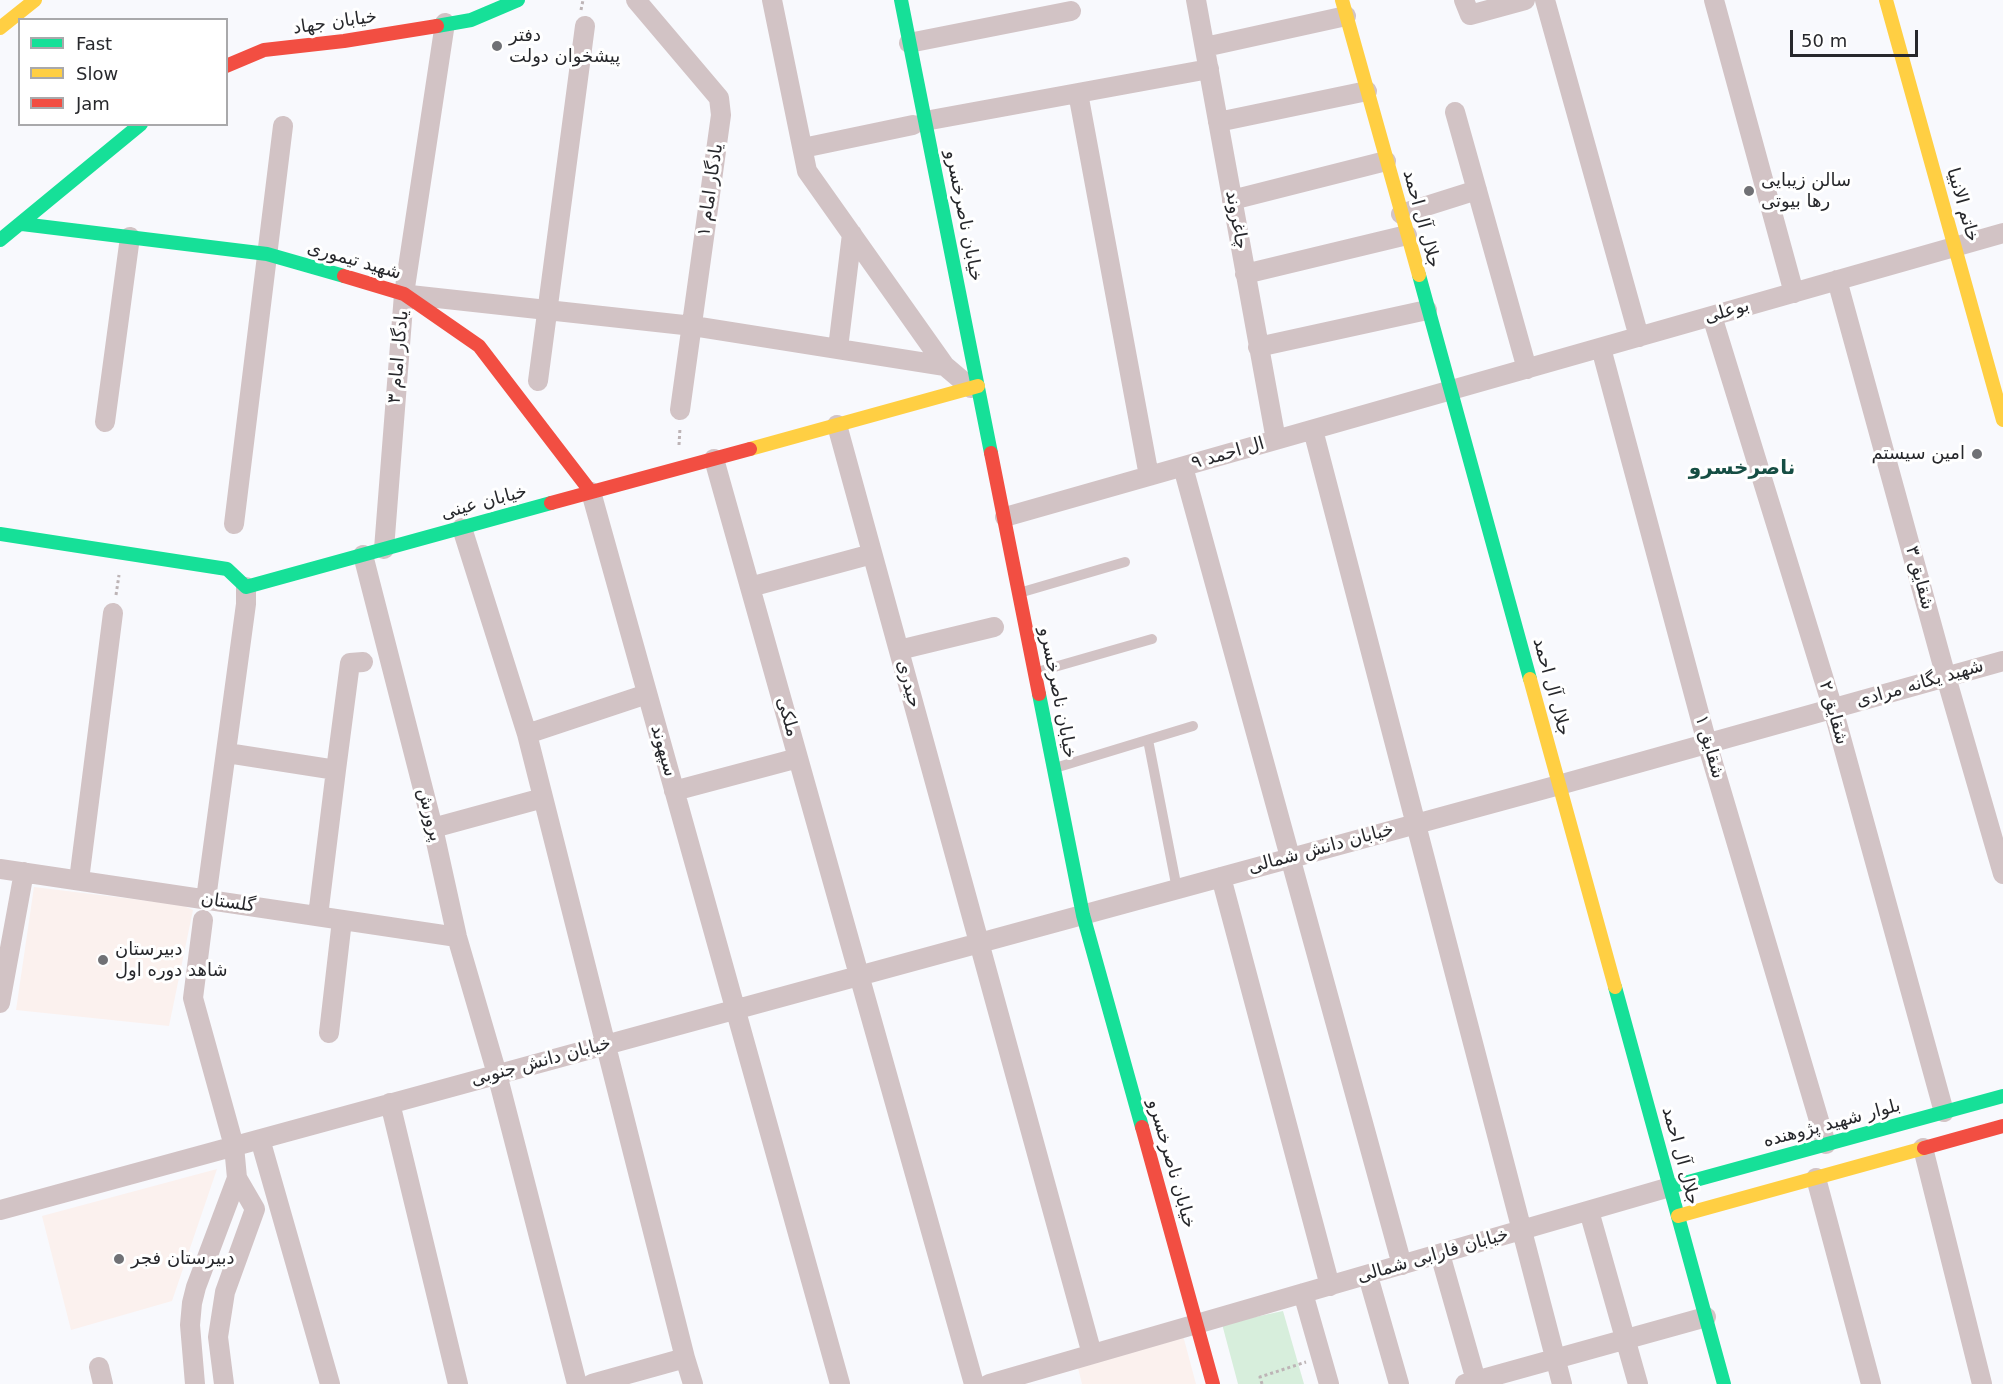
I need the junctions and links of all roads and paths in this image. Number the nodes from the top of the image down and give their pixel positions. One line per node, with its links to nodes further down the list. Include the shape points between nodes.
1 (35, 0): 16 (street)
2 (518, 0): 14 (street, خیابان جهاد, via 471,20)
3 (636, 0): 48 (street, یادگار امام ۱, via 718,98 720,106)
4 (772, 0): 28 (street)
5 (901, 0): 17 (street, خیابان ناصرخسرو)
6 (1196, 0): 18 (street, چاغروند)
7 (1464, 0): 8 (street, via 1470,15)
8 (1525, 0)
9 (1545, 0): 49 (street)
10 (1714, 0): 43 (street)
11 (1886, 0): 39 (street, خاتم الانبیا)
12 (1344, 8): 18 (street); 21 (street, جلال آل احمد)
13 (1071, 11): 17 (street)
14 (445, 23): 19 (street, خیابان جهاد, via 264,50); 44 (street, یادگار امام ۳)
15 (585, 26): 45 (street)
16 (0, 28)
17 (909, 43): 25 (street, خیابان ناصرخسرو)
18 (1205, 47): 20 (street, چاغروند)
19 (228, 65)
20 (1209, 69): 22 (street); 24 (street, چاغروند)
21 (1367, 91): 24 (street); 29 (street, جلال آل احمد)
22 (1078, 93): 25 (street); 67 (street)
23 (1455, 112): 30 (street)
24 (1218, 122): 31 (street, چاغروند)
25 (919, 123): 28 (street); 56 (street, خیابان ناصرخسرو)
26 (139, 126): 33 (street)
27 (283, 126): 40 (street)
28 (803, 148): 35 (street, via 807,171)
29 (1386, 161): 31 (street); 32 (street, جلال آل احمد)
30 (1477, 190): 32 (street); 54 (street)
31 (1232, 200): 41 (street, چاغروند)
32 (1401, 214): 36 (street, جلال آل احمد)
33 (22, 224): 37 (street, شهید تیموری); 38 (street)
34 (2003, 233): 39 (street, بوعلی)
35 (852, 234): 51 (street); 53 (street)
36 (1407, 235): 41 (street); 46 (street, جلال آل احمد)
37 (130, 237): 40 (street, شهید تیموری); 60 (street)
38 (0, 240)
39 (1955, 247): 42 (street, بوعلی); 59 (street, خاتم الانبیا)
40 (267, 254): 44 (street, شهید تیموری); 70 (street)
41 (1245, 274): 50 (street, چاغروند)
42 (1837, 280): 43 (street, بوعلی); 88 (street, شقایق ۳)
43 (1794, 293): 47 (street, بوعلی)
44 (404, 294): 45 (street); 68 (street, شهید تیموری, via 478,346); 73 (street, یادگار امام ۳)
45 (548, 310): 48 (street); 55 (street)
46 (1427, 310): 50 (street); 57 (street, جلال آل احمد)
47 (1712, 316): 49 (street, بوعلی); 90 (street, شقایق ۲)
48 (693, 326): 51 (street); 58 (street, یادگار امام ۱)
49 (1639, 337): 52 (street, بوعلی)
50 (1258, 347): 63 (street, چاغروند)
51 (837, 348): 53 (street)
52 (1601, 348): 54 (street, بوعلی); 94 (street, شقایق ۱)
53 (945, 366): 56 (street)
54 (1527, 369): 57 (street, بوعلی)
55 (538, 381)
56 (974, 387): 61 (street, خیابان عینی); 69 (street, خیابان ناصرخسرو)
57 (1451, 391): 62 (street, ال احمد ۹); 99 (street, جلال آل احمد)
58 (680, 410): 66 (path)
59 (2003, 420)
60 (105, 422)
61 (837, 425): 64 (street, خیابان عینی); 75 (street, حیدری)
62 (1313, 430): 63 (street, ال احمد ۹); 102 (street)
63 (1276, 440): 65 (street, ال احمد ۹)
64 (714, 459): 66 (street, خیابان عینی); 79 (street, ملکی)
65 (1183, 467): 67 (street, ال احمد ۹); 104 (street)
66 (679, 468): 68 (street, خیابان عینی)
67 (1149, 476): 69 (street, ال احمد ۹)
68 (591, 492): 71 (street, خیابان عینی); 89 (street, سپهوند)
69 (1005, 517): 80 (street, خیابان ناصرخسرو)
70 (234, 524)
71 (462, 528): 73 (street, خیابان عینی); 92 (street)
72 (0, 534): 74 (street)
73 (384, 549): 76 (street, خیابان عینی)
74 (122, 553): 78 (street, via 226,569); 81 (path)
75 (872, 554): 79 (street); 84 (street, حیدری)
76 (363, 555): 78 (street, خیابان عینی); 103 (street, پرورش)
77 (1125, 562): 80 (lane)
78 (246, 587): 95 (street)
79 (750, 587): 96 (street, ملکی)
80 (1019, 592): 87 (street, خیابان ناصرخسرو)
81 (113, 613): 109 (street)
82 (994, 627): 84 (street)
83 (1152, 639): 87 (lane)
84 (898, 650): 117 (street, حیدری)
85 (2003, 661): 88 (street, شهید یگانه مرادی)
86 (363, 662): 98 (street, via 351,663)
87 (1035, 673): 97 (street, خیابان ناصرخسرو)
88 (1946, 677): 90 (street, شهید یگانه مرادی); 107 (street, شقایق ۳)
89 (647, 694): 92 (street); 100 (street, سپهوند)
90 (1833, 709): 94 (street, شهید یگانه مرادی); 126 (street, شقایق ۲)
91 (1193, 726): 93 (lane)
92 (527, 734): 101 (street)
93 (1148, 740): 97 (lane); 110 (lane)
94 (1707, 743): 99 (street, شهید یگانه مرادی); 129 (street, شقایق ۱)
95 (227, 753): 98 (street); 111 (street)
96 (798, 758): 100 (street); 118 (street, ملکی)
97 (1054, 769): 112 (street, خیابان ناصرخسرو)
98 (336, 770): 113 (street)
99 (1559, 785): 102 (street, خیابان دانش شمالی); 134 (street, جلال آل احمد)
100 (674, 791): 120 (street, سپهوند)
101 (543, 798): 103 (street); 122 (street)
102 (1415, 824): 104 (street, خیابان دانش شمالی); 140 (street)
103 (433, 828): 116 (street, پرورش)
104 (1291, 858): 108 (street, خیابان دانش شمالی); 142 (street)
105 (0, 869): 106 (street, گلستان)
106 (24, 872): 109 (street, گلستان); 119 (street)
107 (2003, 874)
108 (1221, 877): 110 (street, خیابان دانش شمالی); 144 (street)
109 (79, 880): 111 (street, گلستان)
110 (1178, 889): 112 (street, خیابان دانش شمالی)
111 (206, 899): 113 (street, گلستان)
112 (1083, 915): 117 (street, خیابان دانش جنوبی); 149 (street, خیابان ناصرخسرو)
113 (318, 916): 115 (street, گلستان)
114 (203, 920): 130 (street, via 193,999)
115 (342, 920): 116 (street, گلستان); 121 (street)
116 (457, 937): 123 (street, پرورش)
117 (979, 943): 118 (street, خیابان دانش جنوبی); 151 (street, حیدری)
118 (859, 975): 120 (street, خیابان دانش جنوبی); 165 (street, ملکی)
119 (0, 1003)
120 (735, 1009): 122 (street, خیابان دانش جنوبی); 164 (street, سپهوند)
121 (329, 1033)
122 (607, 1044): 123 (street, خیابان دانش جنوبی); 152 (street)
123 (497, 1074): 125 (street, خیابان دانش جنوبی); 161 (street, پرورش)
124 (2003, 1095): 126 (street, بلوار شهید پژوهنده)
125 (390, 1103): 128 (street, خیابان دانش جنوبی); 160 (street)
126 (1944, 1112): 129 (street, بلوار شهید پژوهنده)
127 (2003, 1126): 131 (street)
128 (260, 1139): 130 (street, خیابان دانش جنوبی); 135 (street)
129 (1826, 1144): 134 (street, بلوار شهید پژوهنده)
130 (234, 1146): 132 (street); 137 (street, خیابان دانش جنوبی)
131 (1923, 1148): 133 (street); 175 (street)
132 (237, 1178): 136 (street); 146 (street)
133 (1816, 1178): 139 (street); 174 (street)
134 (1670, 1187): 138 (street, خیابان فارابی شمالی); 139 (street, جلال آل احمد)
135 (279, 1203): 136 (street); 159 (street)
136 (255, 1209): 147 (street)
137 (0, 1210)
138 (1589, 1211): 140 (street, خیابان فارابی شمالی); 150 (street)
139 (1678, 1216): 148 (street, جلال آل احمد)
140 (1521, 1230): 141 (street, خیابان فارابی شمالی); 154 (street)
141 (1440, 1254): 142 (street, خیابان فارابی شمالی); 156 (street)
142 (1402, 1265): 144 (street, خیابان فارابی شمالی)
143 (1368, 1276): 170 (street)
144 (1330, 1286): 145 (street, خیابان فارابی شمالی)
145 (1303, 1293): 149 (street, خیابان فارابی شمالی); 153 (street)
146 (192, 1303): 147 (street); 157 (street)
147 (221, 1312): 158 (street, via 218,1337)
148 (1706, 1317): 150 (street); 173 (street, جلال آل احمد)
149 (1197, 1324): 151 (street, خیابان فارابی شمالی); 167 (street, خیابان ناصرخسرو)
150 (1625, 1340): 154 (street); 172 (street)
151 (1092, 1354): 166 (street, خیابان فارابی شمالی)
152 (685, 1358): 155 (street); 163 (street)
153 (1321, 1358): 168 (path, via 1260,1377); 169 (street)
154 (1555, 1359): 156 (street); 171 (street)
155 (642, 1377): 162 (street)
156 (1473, 1383)
157 (195, 1384)
158 (224, 1384)
159 (330, 1384)
160 (458, 1384)
161 (577, 1384)
162 (592, 1384)
163 (693, 1384)
164 (840, 1384)
165 (974, 1384)
166 (989, 1384)
167 (1213, 1384)
168 (1262, 1384)
169 (1329, 1384)
170 (1399, 1384)
171 (1562, 1384)
172 (1638, 1384)
173 (1725, 1384)
174 (1871, 1384)
175 (1982, 1384)

